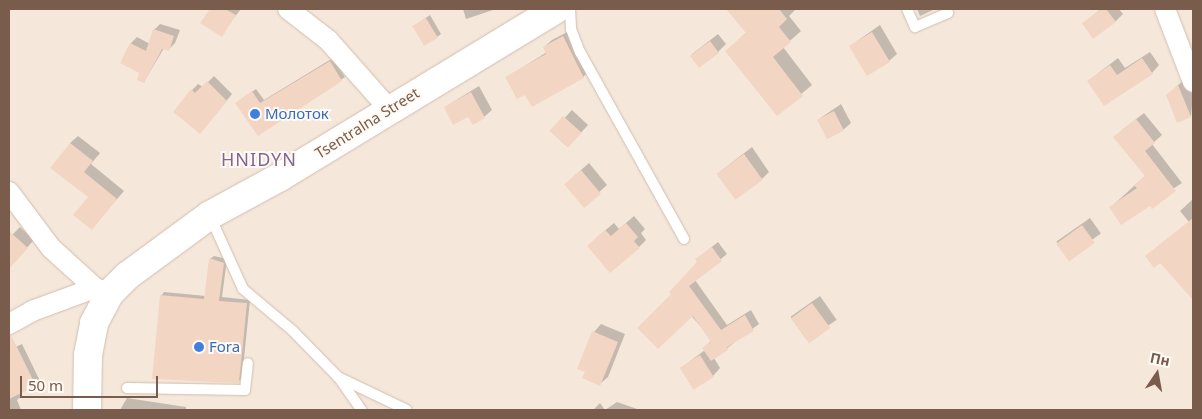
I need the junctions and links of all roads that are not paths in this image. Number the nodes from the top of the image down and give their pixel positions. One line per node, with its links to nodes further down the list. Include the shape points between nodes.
1 (288, 9): 8 (street, via 328,40)
2 (556, 9): 8 (street, Tsentralna Street)
3 (570, 9): 11 (lane, via 571,29 580,52)
4 (907, 9): 6 (lane, via 915,27)
5 (1165, 9): 7 (street)
6 (948, 13)
7 (1193, 82)
8 (389, 109): 10 (street, Tsentralna Street, via 280,177)
9 (9, 192): 12 (street, via 51,248)
10 (210, 215): 12 (street, Tsentralna Street, via 127,276); 15 (lane, via 243,289 293,331)
11 (684, 239)
12 (102, 290): 13 (street, via 32,311); 17 (street, Tsentralna Street, via 88,356)
13 (9, 324)
14 (248, 363): 16 (lane, via 246,390)
15 (338, 377): 18 (lane); 19 (lane)
16 (127, 388)
17 (87, 410)
18 (360, 410)
19 (407, 410)

